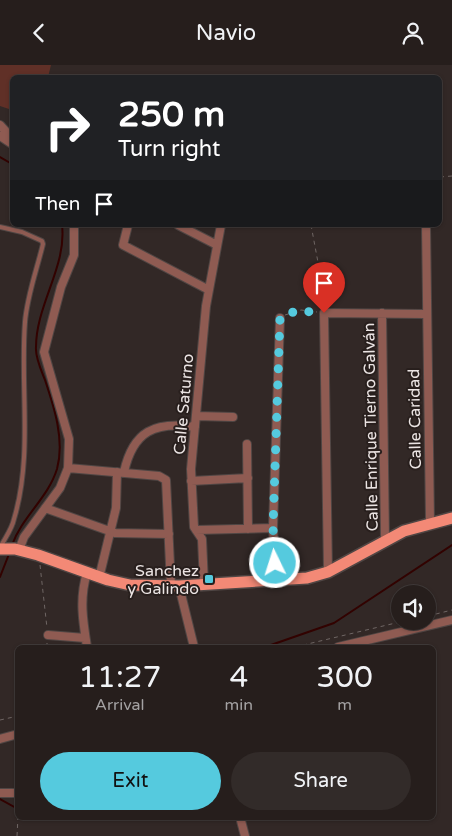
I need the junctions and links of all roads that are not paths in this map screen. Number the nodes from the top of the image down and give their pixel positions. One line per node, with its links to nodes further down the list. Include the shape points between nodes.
1 (0, 125): 2 (street)
2 (10, 137)
3 (0, 227): 32 (lane, via 22,232 43,244 25,319 26,395 20,490)
4 (74, 227): 19 (street, via 74,255 61,287 44,352 69,439)
5 (127, 227): 11 (street, via 122,245)
6 (182, 227): 10 (street)
7 (216, 227): 10 (street)
8 (220, 227): 10 (street, Calle Saturno)
9 (426, 227): 13 (street, Calle Caridad)
10 (215, 244): 11 (street, Calle Saturno)
11 (209, 290): 15 (street, Calle Saturno)
12 (382, 313): 13 (street); 31 (street, Calle Enrique Tierno Galván); 33 (street, via 326,313)
13 (425, 314): 25 (street, Calle Caridad)
14 (280, 318): 26 (street)
15 (196, 416): 16 (street); 17 (street, Calle Saturno)
16 (233, 417)
17 (195, 427): 20 (street, via 151,429 140,436); 22 (street, Calle Saturno)
18 (247, 444): 21 (street)
19 (68, 468): 20 (street); 23 (street, via 60,488)
20 (121, 472): 29 (street); 30 (street, via 159,475 166,480)
21 (248, 478): 22 (street); 27 (street)
22 (191, 481): 28 (street, Calle Saturno)
23 (45, 508): 29 (street); 32 (street, via 20,542)
24 (452, 518): 25 (main road)
25 (430, 523): 31 (main road)
26 (273, 528): 27 (street); 36 (street)
27 (248, 529): 28 (street)
28 (196, 530): 37 (street, Calle Saturno, via 202,539)
29 (112, 532): 30 (street); 35 (street)
30 (168, 533): 38 (street)
31 (385, 540): 33 (main road)
32 (7, 549): 34 (main road, via 38,555)
33 (328, 572): 36 (main road, via 307,578)
34 (87, 573): 35 (main road); 41 (street, via 82,594)
35 (100, 577): 38 (main road, via 130,585)
36 (276, 580): 37 (main road)
37 (204, 584): 38 (main road)
38 (175, 586): 43 (street)
39 (452, 620): 44 (street)
40 (48, 635): 41 (street)
41 (85, 638): 42 (street)
42 (87, 645)
43 (193, 645)
44 (346, 645)
45 (15, 735): 46 (street)
46 (0, 739)
47 (0, 793): 48 (street)
48 (15, 793)
49 (241, 820): 50 (street)
50 (245, 836)

